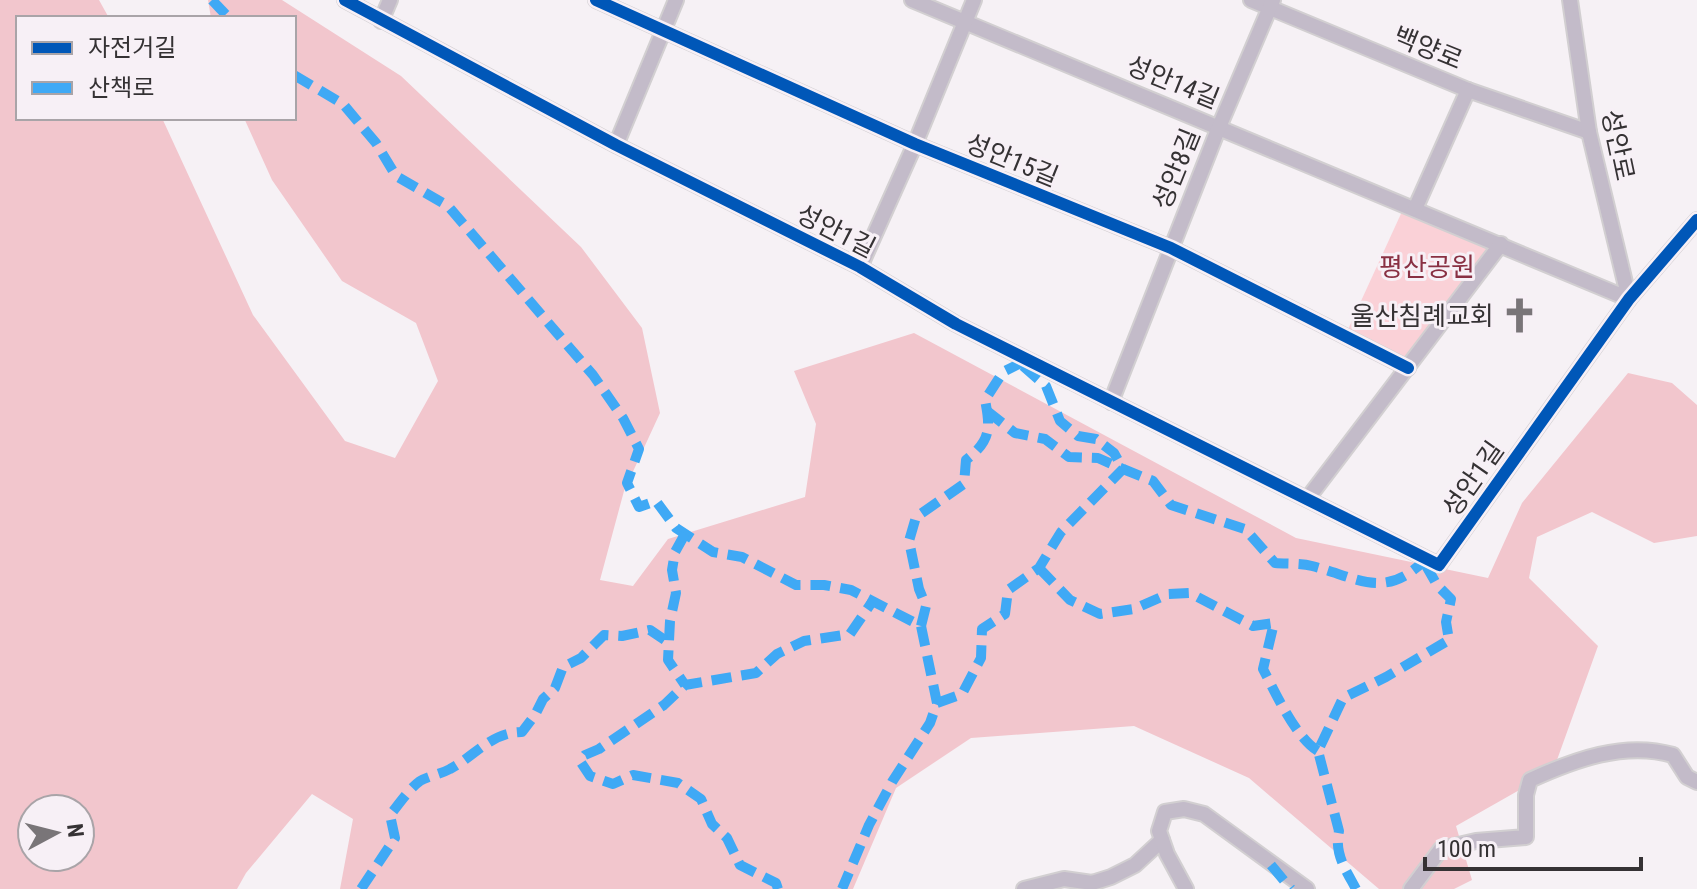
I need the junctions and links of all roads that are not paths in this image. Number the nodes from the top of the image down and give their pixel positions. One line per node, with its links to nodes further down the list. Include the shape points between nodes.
1 (345, 0): 10 (street, 성안1길)
2 (390, 0): 10 (street)
3 (596, 0): 12 (street, 성안15길)
4 (676, 0): 12 (street)
5 (912, 0): 11 (street, 성안14길)
6 (974, 0): 11 (street)
7 (1251, 0): 9 (street, 백양로)
8 (1570, 0): 15 (street, 성안로)
9 (1272, 4): 13 (street, 백양로); 14 (street, 성안8길)
10 (381, 21): 17 (street, 성안1길)
11 (965, 22): 14 (street, 성안14길); 16 (street)
12 (664, 30): 16 (street, 성안15길); 17 (street)
13 (1468, 90): 15 (street, 백양로); 18 (street)
14 (1219, 127): 18 (street, 성안14길); 21 (street, 성안8길)
15 (1589, 132): 23 (street, 성안로)
16 (915, 144): 21 (street, 성안15길); 22 (street)
17 (616, 145): 22 (street, 성안1길)
18 (1415, 209): 20 (street, 성안14길)
19 (1697, 220): 23 (street)
20 (1501, 244): 23 (street, 성안14길); 24 (street)
21 (1171, 248): 24 (street, 성안15길); 25 (street, 성안8길)
22 (860, 267): 25 (street, 성안1길, via 956,324)
23 (1629, 299): 26 (street, 성안1길, via 1439,565)
24 (1408, 368): 26 (street)
25 (1111, 402): 26 (street, 성안1길)
26 (1308, 498)
27 (1697, 782): 32 (street, via 1687,777 1673,755 1663,752 1621,750 1566,764 1530,780 1526,837 1441,849)
28 (1162, 840): 29 (street, via 1135,865 1111,877 1092,883 1064,879); 30 (street); 31 (street, via 1165,812 1204,814)
29 (1024, 889)
30 (1186, 889)
31 (1307, 889)
32 (1411, 889)

